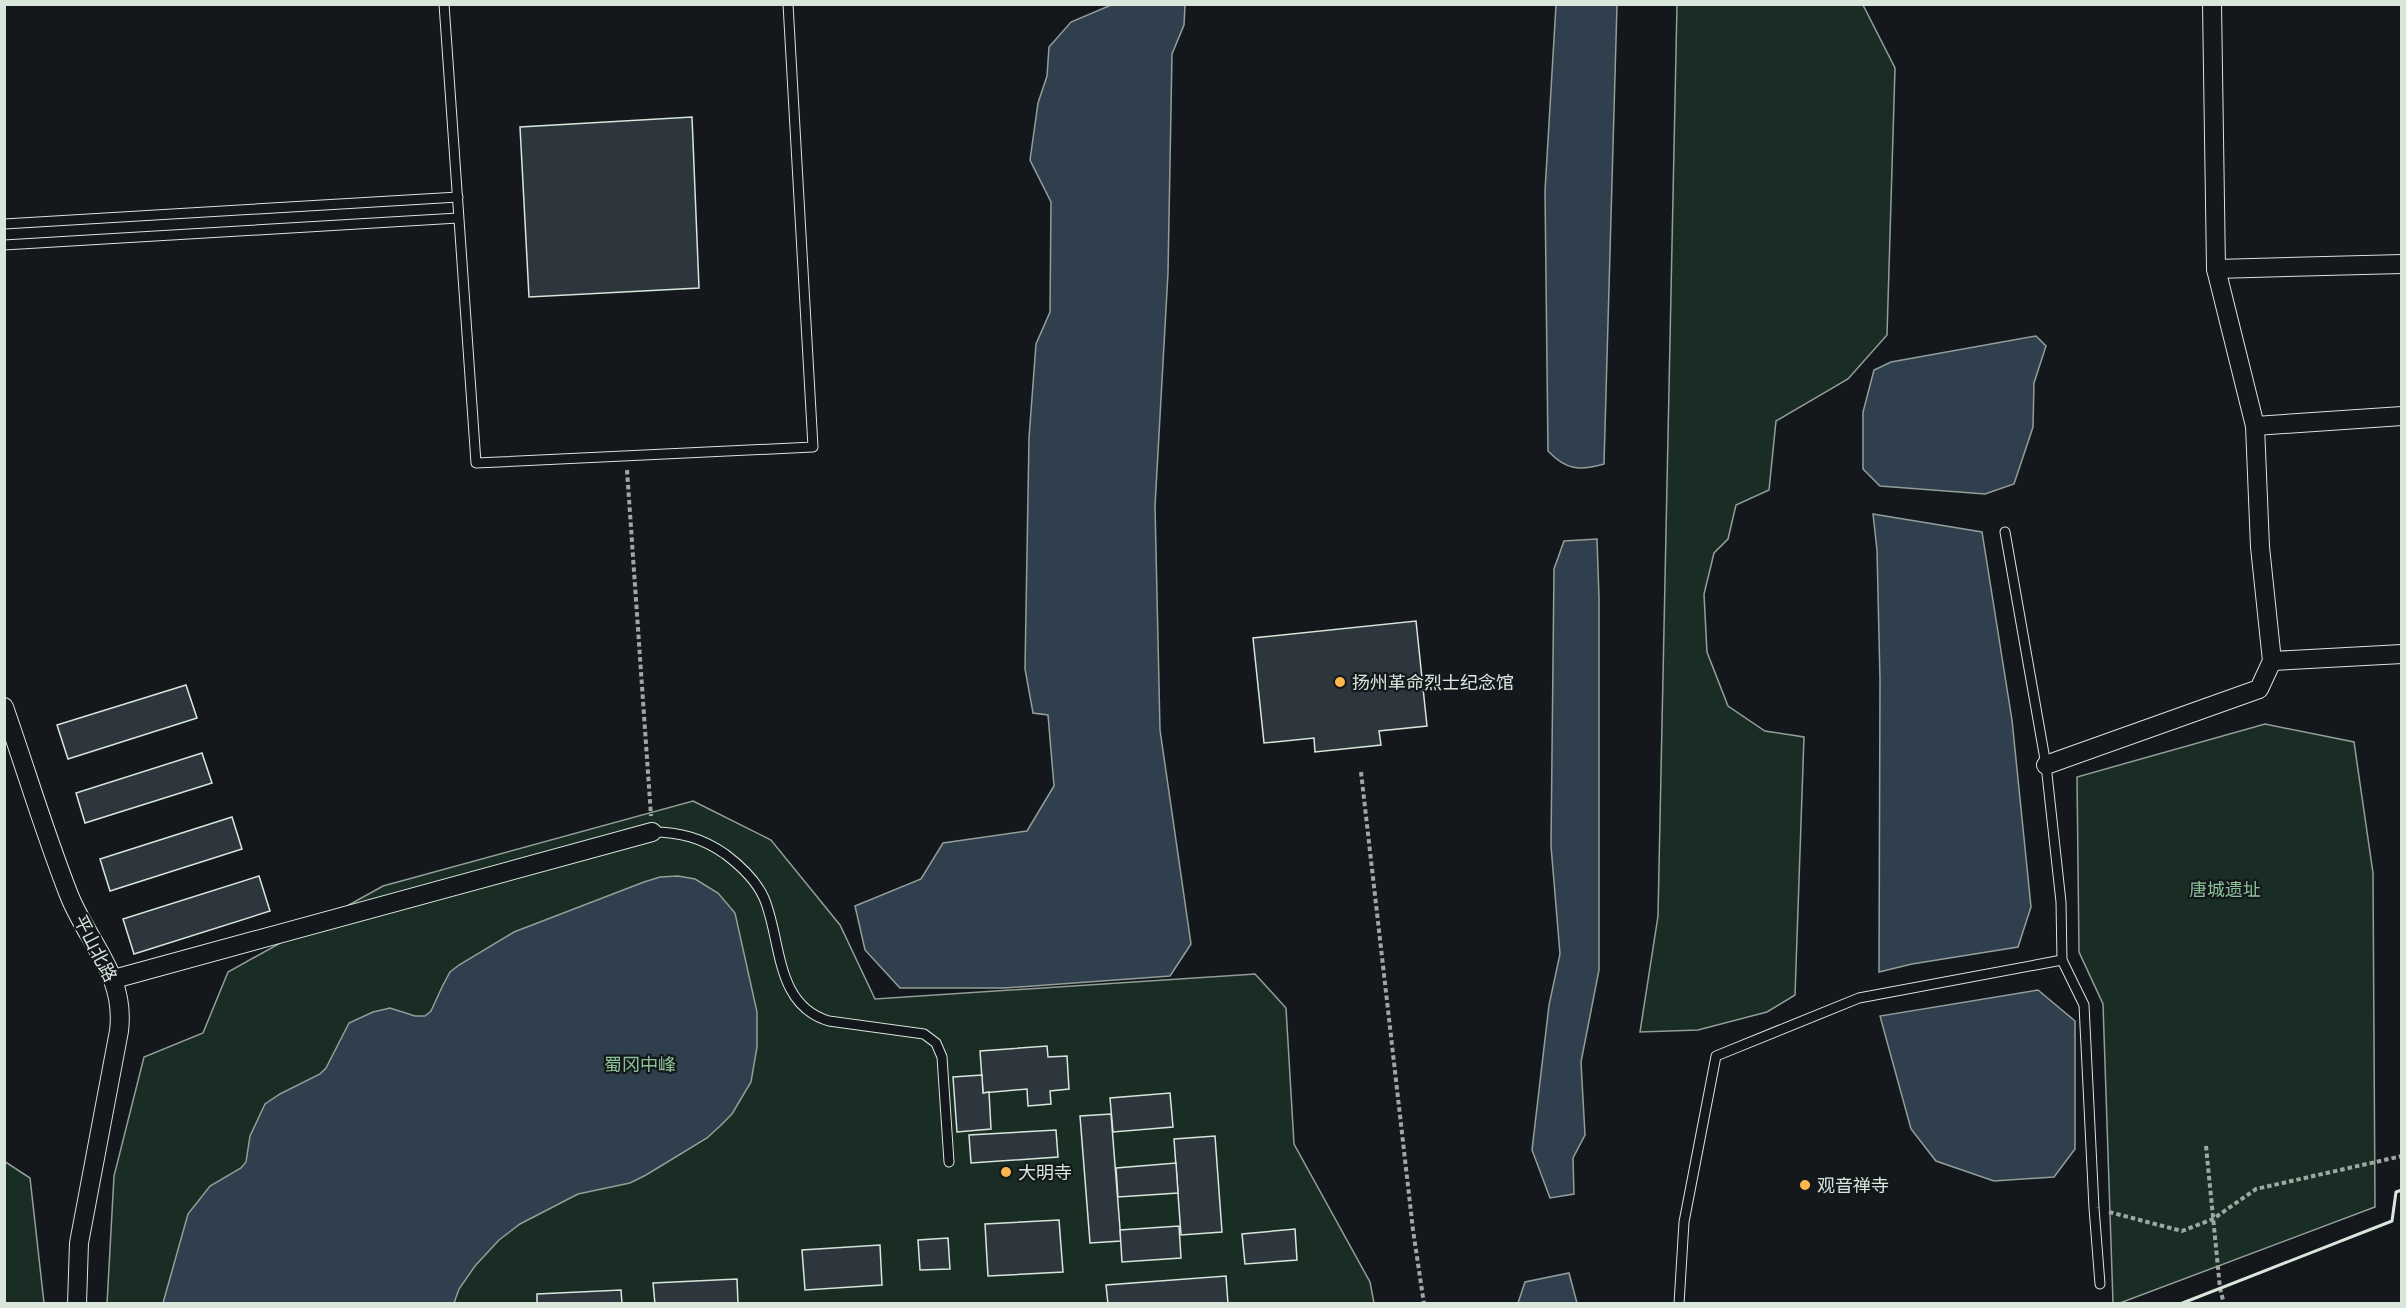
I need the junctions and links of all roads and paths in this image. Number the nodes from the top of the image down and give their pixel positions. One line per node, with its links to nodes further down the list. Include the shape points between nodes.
1 (444, 4): 4 (lane)
2 (788, 4): 12 (lane, via 813,447)
3 (2212, 4): 9 (street)
4 (458, 197): 5 (lane); 6 (lane)
5 (458, 218): 7 (lane); 12 (lane, via 476,463)
6 (4, 224)
7 (4, 245)
8 (2402, 264): 9 (street)
9 (2216, 269): 11 (street)
10 (2402, 416): 11 (street)
11 (2255, 426): 15 (street, via 2260,547)
12 (626, 454): 19 (path)
13 (2005, 532): 17 (lane)
14 (2402, 654): 15 (street)
15 (2272, 661): 17 (street, via 2259,689)
16 (4, 708): 21 (street, 平山北路, via 69,896)
17 (2046, 765): 20 (lane, via 2061,902)
18 (1361, 772): 30 (path)
19 (652, 832): 21 (street); 24 (lane, via 700,840 737,863 749,876 769,910 782,972 798,1000 815,1017 924,1034 936,1042 942,1057)
20 (2062, 960): 25 (lane, via 2084,1005); 31 (lane, via 1859,998 1716,1056 1684,1222)
21 (114, 979): 29 (street, 平山北路, via 121,1019 79,1243)
22 (2206, 1146): 26 (path)
23 (2402, 1156): 26 (path, via 2256,1189)
24 (949, 1162)
25 (2094, 1208): 26 (path, via 2182,1231); 27 (lane)
26 (2213, 1219): 28 (path)
27 (2100, 1284)
28 (2223, 1303): 32 (path)
29 (77, 1304)
30 (1424, 1304)
31 (1679, 1304)
32 (2217, 1304)

